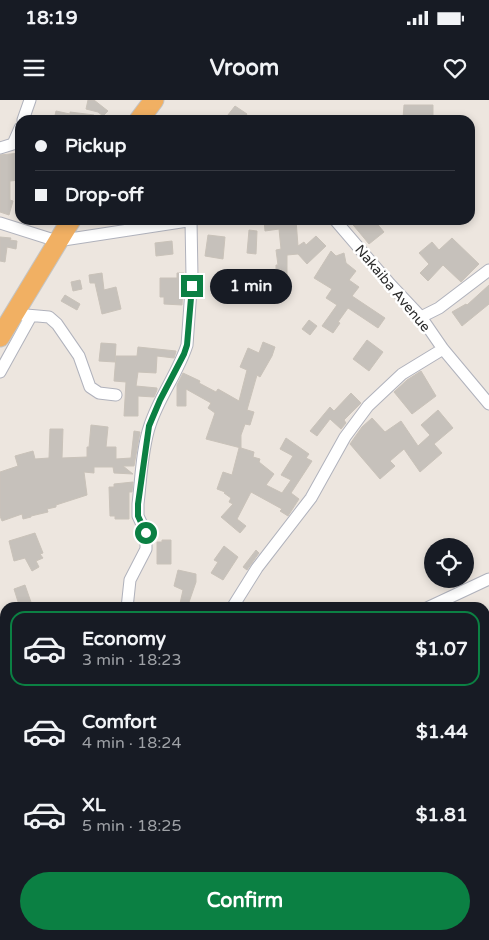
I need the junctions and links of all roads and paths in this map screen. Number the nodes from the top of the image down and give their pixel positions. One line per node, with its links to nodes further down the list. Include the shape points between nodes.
1 (30, 100): 3 (street)
2 (154, 100): 4 (highway)
3 (25, 115)
4 (143, 115)
5 (15, 139): 6 (street, via 13,144)
6 (0, 148)
7 (0, 223): 12 (street)
8 (68, 225): 12 (highway)
9 (160, 225): 12 (street)
10 (192, 225): 22 (street, via 187,345 149,426 138,504 138,516 146,533 146,549 130,580)
11 (339, 225): 15 (street, Nakaiba Avenue)
12 (57, 241): 14 (highway)
13 (489, 270): 15 (street, via 439,308)
14 (23, 315): 16 (highway); 18 (street); 19 (street, via 49,317 79,356 90,387 94,391)
15 (421, 317): 17 (street, Nakaiba Avenue)
16 (0, 337)
17 (443, 349): 20 (street, Nakaiba Avenue); 23 (street, via 402,374 368,406 345,436 311,498 257,568)
18 (0, 372)
19 (116, 395)
20 (489, 404)
21 (489, 579): 24 (street)
22 (128, 602)
23 (236, 602)
24 (440, 602)

